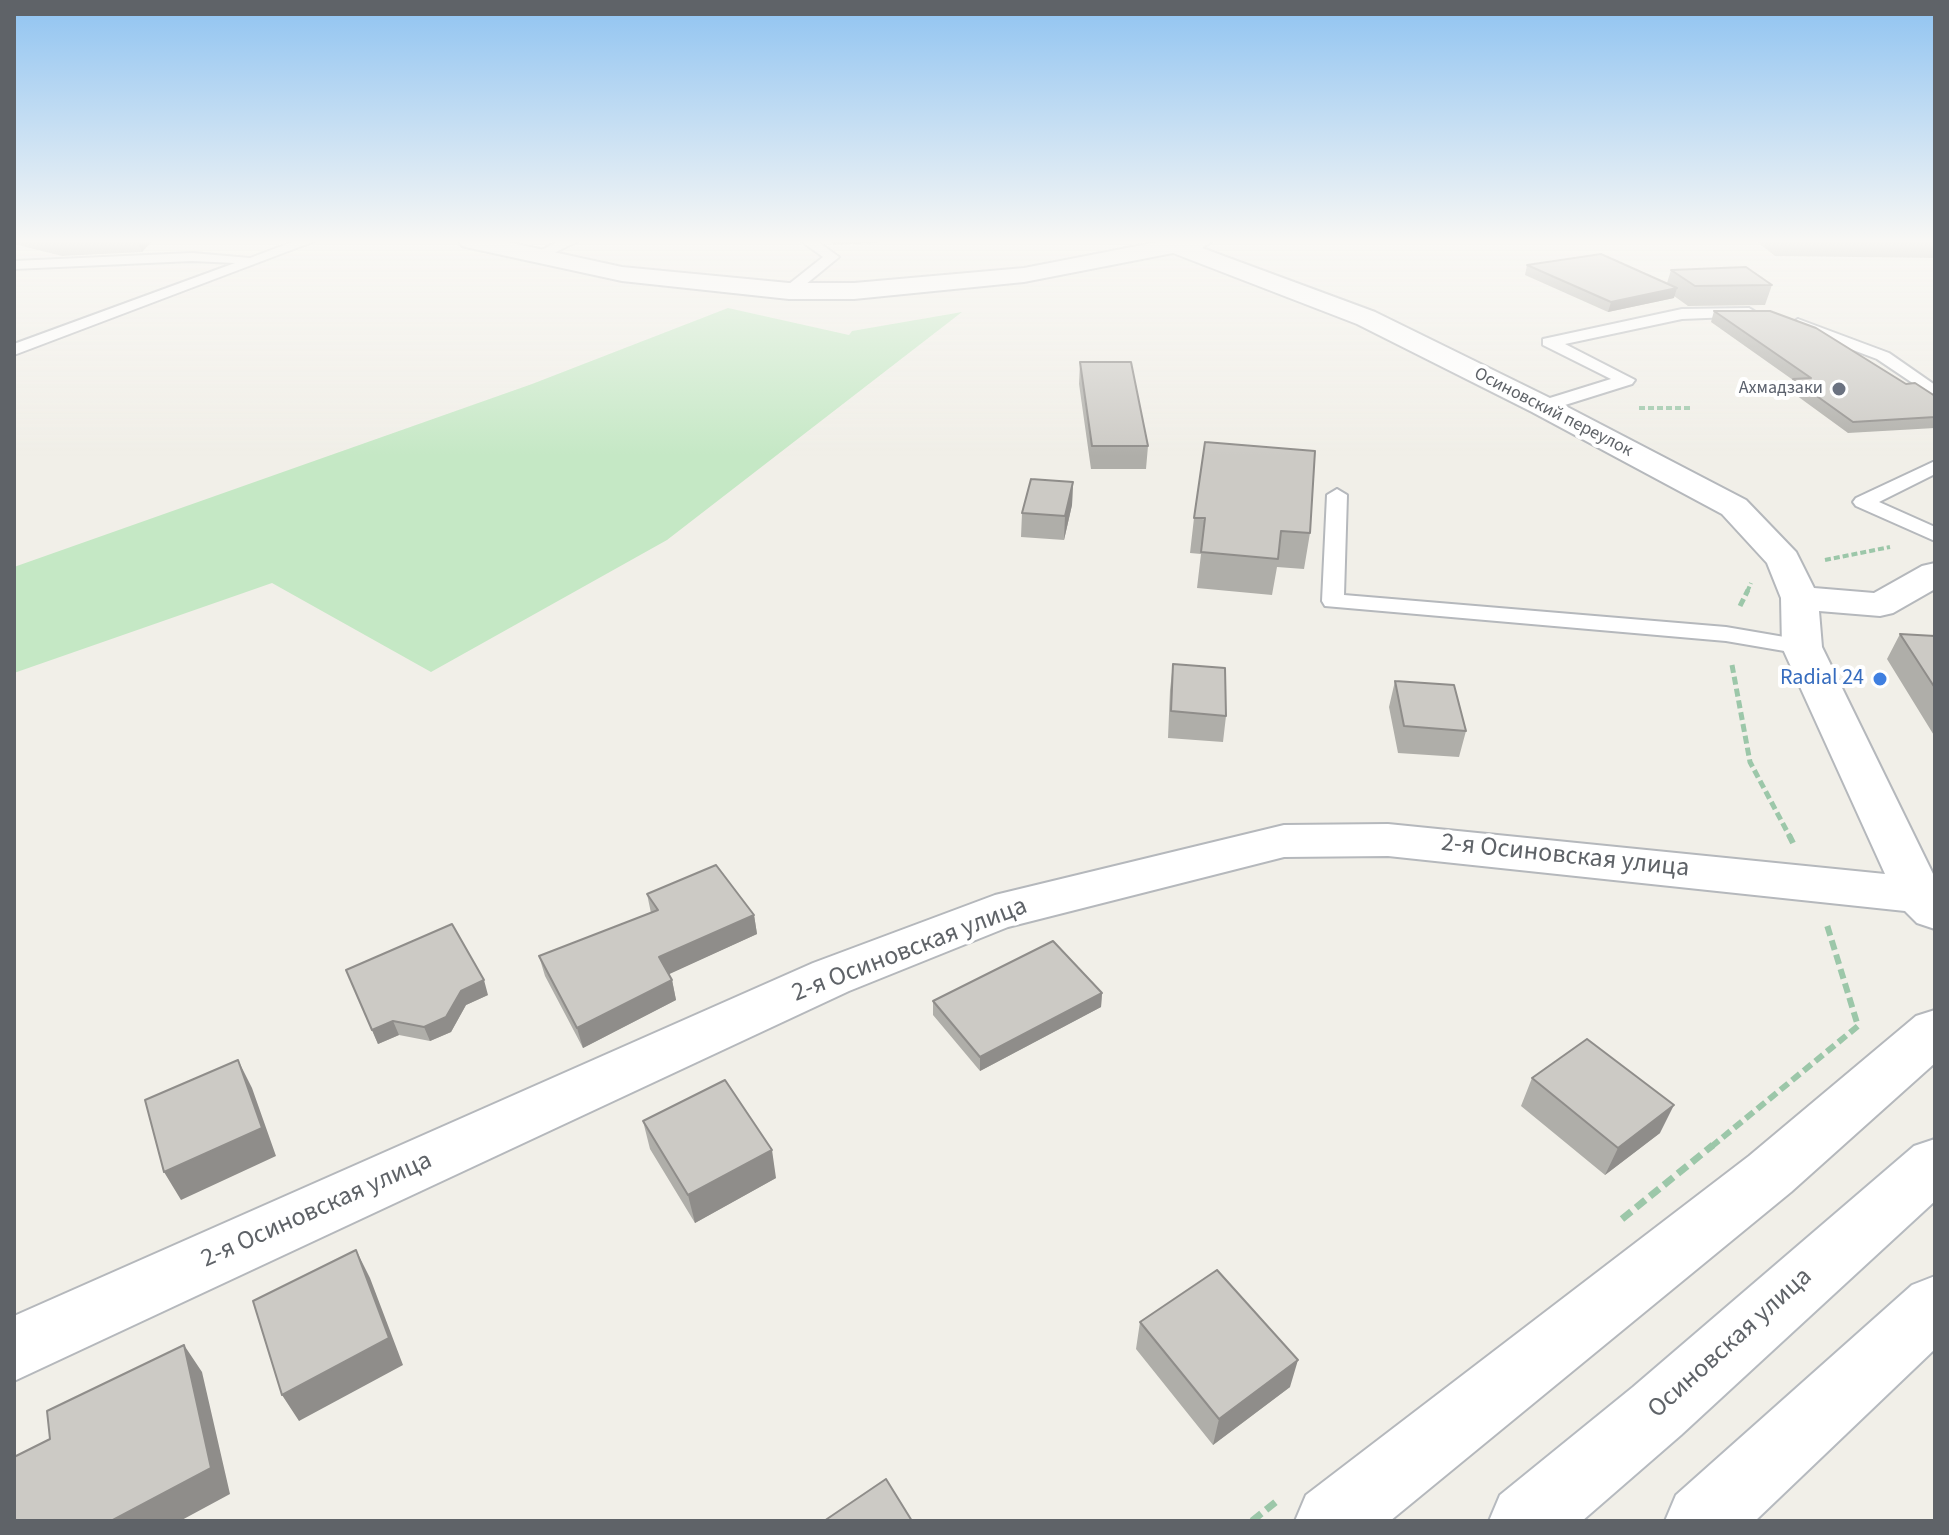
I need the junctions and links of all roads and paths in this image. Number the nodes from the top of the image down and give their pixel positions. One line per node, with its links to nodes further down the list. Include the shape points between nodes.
1 (116, 313): 3 (lane)
2 (1353, 313): 7 (street, Осиновский переулок)
3 (78, 327): 4 (lane); 5 (lane)
4 (14, 330)
5 (14, 350)
6 (1935, 393): 7 (lane, via 1883,356 1776,316 1682,314 1549,342 1626,380)
7 (1543, 406): 13 (street, Осиновский переулок, via 1734,507 1783,560)
8 (1935, 467): 10 (lane, via 1863,502)
9 (1337, 495): 14 (lane, via 1333,601)
10 (1935, 535)
11 (1756, 573): 14 (path)
12 (1935, 574): 13 (street, via 1880,605)
13 (1800, 598): 15 (street, Осиновский переулок)
14 (1726, 634): 15 (lane); 16 (path, via 1750,762)
15 (1802, 647): 17 (street, Осиновский переулок)
16 (1813, 882): 17 (street, 2-я Осиновская улица); 18 (path); 22 (street, 2-я Осиновская улица, via 1388,840 1284,841 995,913 831,977)
17 (1927, 903)
18 (1858, 1026)
19 (1935, 1031): 23 (street, via 1770,1174)
20 (1935, 1164): 24 (street, Осиновская улица)
21 (1930, 1324): 25 (street)
22 (14, 1349)
23 (1332, 1521)
24 (1526, 1521)
25 (1702, 1521)

